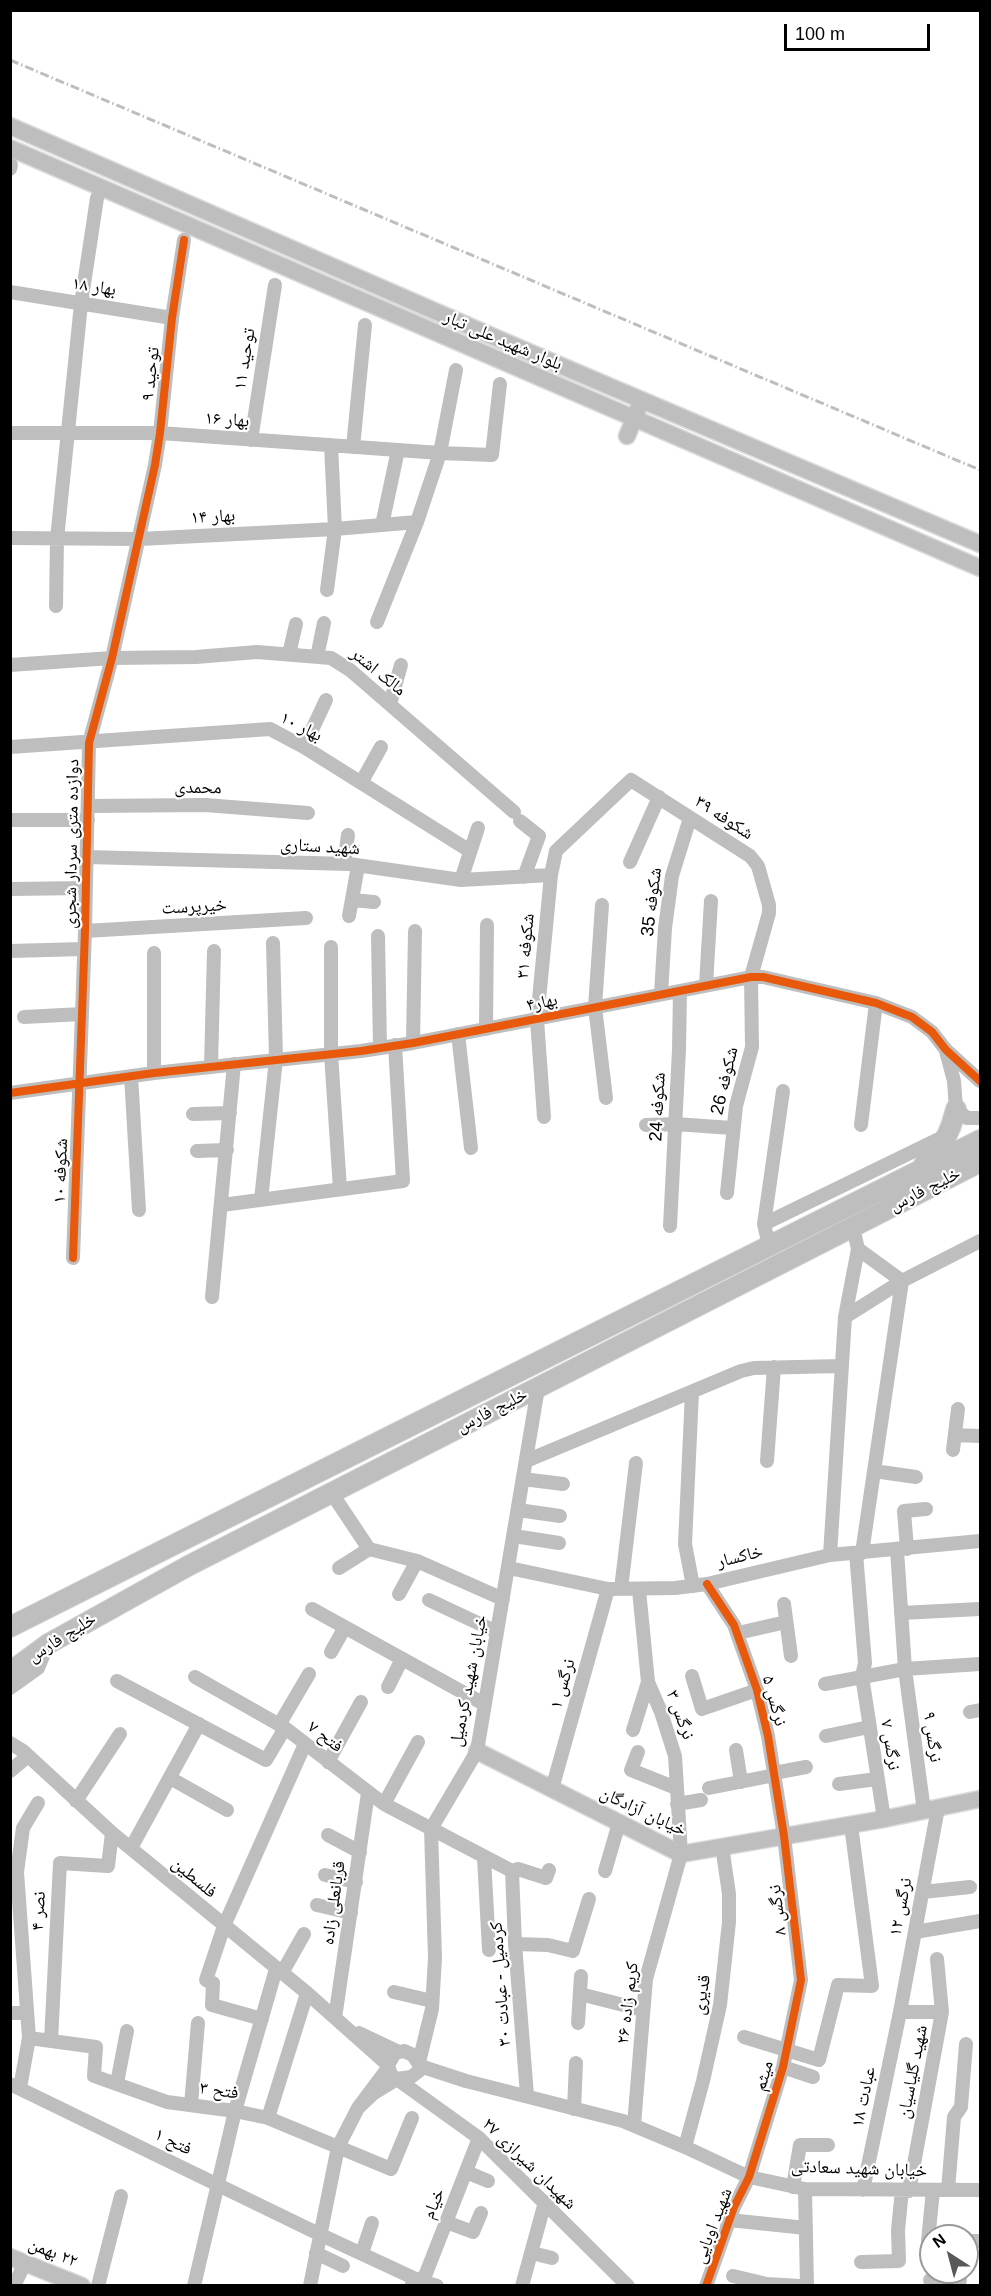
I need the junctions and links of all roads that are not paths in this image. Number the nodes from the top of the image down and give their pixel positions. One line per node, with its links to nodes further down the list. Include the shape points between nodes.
1 (10, 126): 14 (main road, بلوار شهید علی تبار)
2 (10, 148): 15 (main road, بلوار شهید علی تبار)
3 (11, 165): 4 (street)
4 (10, 169)
5 (97, 198): 9 (street)
6 (184, 240): 10 (street, توحید ۹)
7 (275, 285): 20 (street, توحید ۱۱)
8 (11, 293): 9 (street, بهار ۱۸)
9 (81, 304): 10 (street, بهار ۱۸); 18 (street)
10 (172, 318): 17 (street, توحید ۹)
11 (365, 325): 22 (street)
12 (456, 370): 24 (street)
13 (500, 384): 24 (street, بهار ۱۶, via 492,455)
14 (642, 400): 15 (main road); 31 (main road, بلوار شهید علی تبار)
15 (634, 418): 19 (main road); 32 (main road, بلوار شهید علی تبار)
16 (10, 433): 18 (street, بهار ۱۶)
17 (160, 433): 18 (street, بهار ۱۶); 20 (street, بهار ۱۶); 29 (street, دوازده متری سردار شجری)
18 (68, 434): 30 (street)
19 (627, 436)
20 (251, 440): 21 (street, بهار ۱۶)
21 (331, 445): 22 (street, بهار ۱۶); 27 (street)
22 (353, 447): 23 (street, بهار ۱۶)
23 (398, 450): 24 (street, بهار ۱۶); 26 (street)
24 (440, 453): 25 (street)
25 (417, 522): 26 (street, بهار ۱۴); 35 (street)
26 (382, 525): 27 (street, بهار ۱۴)
27 (335, 529): 29 (street, بهار ۱۴); 33 (street)
28 (10, 538): 30 (street, بهار ۱۴)
29 (140, 538): 30 (street, بهار ۱۴); 40 (street, دوازده متری سردار شجری)
30 (57, 539): 34 (street)
31 (981, 544)
32 (981, 568)
33 (327, 590)
34 (56, 606)
35 (377, 622)
36 (324, 623): 39 (street)
37 (296, 624): 38 (street)
38 (290, 654): 39 (street, مالک اشتر); 40 (street, مالک اشتر)
39 (317, 657): 44 (street, مالک اشتر, via 341,664)
40 (112, 658): 41 (street, مالک اشتر); 45 (street, دوازده متری سردار شجری)
41 (10, 665)
42 (401, 665): 44 (street)
43 (326, 700): 47 (street)
44 (390, 704): 64 (street, مالک اشتر, via 539,836)
45 (89, 743): 46 (street, بهار ۱۰); 47 (street, بهار ۱۰, via 259,728 270,729); 52 (street, دوازده متری سردار شجری)
46 (10, 747)
47 (304, 747): 50 (street, بهار ۱۰)
48 (381, 747): 50 (street)
49 (631, 780): 51 (street, شکوفه ۳۹); 63 (street, شکوفه ۳۱, via 556,851)
50 (362, 783): 58 (street, بهار ۱۰)
51 (658, 797): 54 (street, شکوفه ۳۹); 60 (street)
52 (88, 813): 53 (street, محمدی, via 205,805); 55 (street, محمدی); 59 (street, دوازده متری سردار شجری)
53 (308, 813)
54 (690, 818): 84 (street, شکوفه ۳۹, via 750,856 758,866 770,909); 87 (street, شکوفه 35, via 672,876)
55 (10, 820)
56 (478, 828): 58 (street)
57 (348, 835): 61 (street)
58 (470, 851): 65 (street)
59 (87, 857): 61 (street, شهید ستاری); 66 (street, دوازده متری سردار شجری)
60 (630, 862)
61 (344, 864): 62 (street, شهید ستاری)
62 (358, 866): 65 (street, شهید ستاری); 68 (street)
63 (551, 875): 64 (street, شهید ستاری); 92 (street, شکوفه ۳۱)
64 (524, 877): 65 (street, شهید ستاری)
65 (461, 880)
66 (85, 888): 67 (street); 75 (street, دوازده متری سردار شجری)
67 (10, 889)
68 (352, 900): 70 (street); 72 (street)
69 (711, 901): 85 (street)
70 (374, 902)
71 (602, 905): 89 (street)
72 (349, 916)
73 (306, 918): 75 (street, خیرپرست)
74 (487, 925): 93 (street)
75 (85, 931): 80 (street, دوازده متری سردار شجری)
76 (415, 931): 95 (street)
77 (378, 936): 97 (street)
78 (273, 943): 100 (street)
79 (331, 947): 99 (street)
80 (84, 949): 81 (street); 90 (street, دوازده متری سردار شجری)
81 (10, 951)
82 (214, 951): 102 (street)
83 (154, 953): 103 (street)
84 (751, 977): 85 (street, بهار۴); 88 (street, بهار۴); 118 (street, شکوفه 26, via 752,1047)
85 (706, 985): 86 (street, بهار۴)
86 (680, 990): 87 (street, بهار۴); 115 (street, شکوفه 24)
87 (661, 994): 89 (street, بهار۴)
88 (876, 1003): 98 (street, بهار۴, via 919,1021); 117 (street)
89 (595, 1007): 92 (street, بهار۴); 109 (street)
90 (82, 1014): 91 (street); 106 (street, دوازده متری سردار شجری)
91 (24, 1017)
92 (537, 1020): 93 (street, بهار۴); 113 (street, شکوفه ۳۱)
93 (486, 1029): 94 (street, بهار۴)
94 (458, 1034): 95 (street, بهار۴); 121 (street)
95 (413, 1043): 96 (street, بهار۴)
96 (395, 1046): 97 (street, بهار۴); 126 (street, via 403,1181)
97 (380, 1048): 99 (street, بهار۴)
98 (946, 1050): 105 (street, بهار۴); 110 (street)
99 (331, 1054): 100 (street, بهار۴); 126 (street)
100 (276, 1059): 101 (street, بهار۴); 128 (street)
101 (234, 1064): 102 (street, بهار۴); 111 (street)
102 (211, 1066): 103 (street, بهار۴)
103 (154, 1073): 104 (street, بهار۴)
104 (131, 1076): 106 (street, بهار۴); 130 (street)
105 (981, 1081)
106 (80, 1084): 108 (street, بهار۴); 137 (street, شکوفه ۱۰)
107 (783, 1091): 131 (street)
108 (10, 1093)
109 (606, 1098)
110 (956, 1109): 114 (street, via 967,1118); 119 (highway)
111 (230, 1113): 112 (street); 122 (street)
112 (193, 1114)
113 (544, 1117)
114 (981, 1118)
115 (675, 1124): 116 (street); 118 (street); 132 (street, شکوفه 24)
116 (646, 1125)
117 (861, 1125)
118 (732, 1128): 127 (street, شکوفه 26)
119 (947, 1135): 125 (highway, via 931,1158); 131 (street)
120 (981, 1140): 125 (highway, خلیج فارس)
121 (471, 1148)
122 (227, 1150): 123 (street); 129 (street)
123 (197, 1151)
124 (977, 1164): 133 (highway, خلیج فارس)
125 (904, 1179): 135 (highway, خلیج فارس)
126 (340, 1189): 128 (street)
127 (727, 1193)
128 (261, 1200): 129 (street)
129 (222, 1205): 139 (street)
130 (139, 1210)
131 (764, 1224): 135 (street)
132 (670, 1226)
133 (853, 1227): 136 (street); 143 (highway, خلیج فارس)
134 (981, 1241): 138 (street)
135 (769, 1246): 182 (highway, خلیج فارس)
136 (858, 1249): 138 (street); 140 (street)
137 (73, 1258)
138 (902, 1281): 140 (street); 152 (street, نرگس ۷)
139 (212, 1297)
140 (845, 1317): 141 (street)
141 (842, 1366): 142 (street); 166 (street)
142 (774, 1367): 144 (street, via 741,1371); 150 (street)
143 (538, 1388): 149 (street, خیابان شهید کردمیل); 156 (highway, خلیج فارس)
144 (692, 1392): 149 (street); 170 (street, via 685,1544)
145 (958, 1409): 146 (street)
146 (955, 1435): 147 (street); 148 (street)
147 (981, 1436)
148 (953, 1450)
149 (526, 1461): 154 (street, خیابان شهید کردمیل)
150 (767, 1461)
151 (636, 1463): 171 (street, نرگس ۱)
152 (874, 1470): 153 (street); 165 (street, نرگس ۷)
153 (916, 1477)
154 (523, 1479): 155 (street); 158 (street, خیابان شهید کردمیل)
155 (563, 1484)
156 (331, 1492): 163 (street); 185 (highway, خلیج فارس)
157 (926, 1509): 164 (street, نرگس ۹, via 904,1511)
158 (518, 1510): 159 (street); 160 (street, خیابان شهید کردمیل)
159 (560, 1516)
160 (514, 1536): 162 (street); 169 (street, خیابان شهید کردمیل)
161 (981, 1541): 164 (street, خاکسار)
162 (559, 1543)
163 (369, 1548): 167 (street); 168 (street)
164 (902, 1549): 165 (street, خاکسار); 179 (street, نرگس ۹)
165 (859, 1553): 166 (street, خاکسار); 195 (street, نرگس ۷, via 865,1663)
166 (830, 1555): 170 (street, خاکسار)
167 (417, 1561): 173 (street); 174 (street)
168 (339, 1568)
169 (509, 1568): 171 (street, خاکسار); 174 (street, خیابان شهید کردمیل)
170 (700, 1585): 172 (street, خاکسار); 184 (street, نرگس ۵)
171 (614, 1589): 172 (street, خاکسار); 229 (street, نرگس ۱)
172 (639, 1590): 198 (street, نرگس ۳)
173 (399, 1594)
174 (503, 1599): 183 (street, خیابان شهید کردمیل)
175 (429, 1600): 183 (street)
176 (784, 1604): 180 (street)
177 (312, 1609): 181 (street)
178 (981, 1609): 179 (street)
179 (901, 1613): 191 (street, نرگس ۹)
180 (786, 1622): 184 (street); 187 (street)
181 (345, 1627): 186 (street); 188 (street)
182 (10, 1629)
183 (497, 1632): 204 (street, خیابان شهید کردمیل)
184 (738, 1633): 202 (street, نرگس ۵)
185 (48, 1644): 189 (highway); 192 (highway, خلیج فارس); 201 (street, via 38,1668)
186 (331, 1652)
187 (791, 1656)
188 (402, 1659): 200 (street); 204 (street)
189 (10, 1662)
190 (981, 1664): 191 (street)
191 (905, 1669): 195 (street); 238 (street, نرگس ۹)
192 (10, 1672)
193 (309, 1674): 206 (street)
194 (692, 1676): 202 (street, via 702,1709)
195 (862, 1676): 199 (street); 207 (street, نرگس ۷)
196 (195, 1677): 206 (street, فتح ۷)
197 (117, 1681): 205 (street)
198 (648, 1682): 209 (street); 227 (street, نرگس ۳, via 675,1756)
199 (825, 1684)
200 (388, 1687)
201 (10, 1688)
202 (757, 1690): 222 (street, نرگس ۵)
203 (362, 1702): 219 (street)
204 (484, 1704): 216 (street, خیابان شهید کردمیل)
205 (199, 1724): 206 (street, via 266,1760); 223 (street)
206 (282, 1726): 214 (street, فتح ۷)
207 (869, 1727): 211 (street); 224 (street, نرگس ۷)
208 (10, 1730): 218 (street, فلسطین)
209 (633, 1730)
210 (120, 1734): 233 (street)
211 (826, 1736)
212 (418, 1742): 235 (street)
213 (10, 1743): 218 (street, فلسطین)
214 (305, 1744): 219 (street, فتح ۷); 263 (street)
215 (736, 1750): 225 (street)
216 (477, 1751): 229 (main road, خیابان آزادگان); 242 (street, خیابان شهید کردمیل)
217 (638, 1752): 227 (street, via 631,1770)
218 (26, 1753): 221 (street); 233 (street, فلسطین)
219 (328, 1762): 230 (street, فتح ۷)
220 (806, 1767): 222 (street)
221 (10, 1771)
222 (774, 1774): 225 (street); 245 (street, نرگس ۵)
223 (170, 1778): 237 (street); 247 (street)
224 (877, 1779): 226 (street); 239 (street, نرگس ۷)
225 (741, 1782): 228 (street)
226 (839, 1784)
227 (676, 1788): 236 (street, نرگس ۳)
228 (709, 1788)
229 (552, 1789): 240 (main road, خیابان آزادگان)
230 (368, 1793): 235 (street, فتح ۷); 248 (street, قربانعلی زاده)
231 (981, 1799): 238 (main road, خیابان آزادگان)
232 (701, 1800): 236 (street)
233 (76, 1801): 243 (street, فلسطین)
234 (38, 1803): 254 (street, via 23,1828)
235 (384, 1804): 242 (street, فتح ۷)
236 (677, 1804): 249 (street, نرگس ۳)
237 (227, 1810)
238 (931, 1810): 239 (main road, خیابان آزادگان); 258 (street, نرگس ۱۲)
239 (884, 1819): 241 (main road, خیابان آزادگان)
240 (619, 1823): 249 (main road, خیابان آزادگان); 251 (street)
241 (851, 1825): 245 (main road, خیابان آزادگان); 290 (street, via 872,1986 838,1985 819,2060)
242 (431, 1830): 250 (street, فتح ۷); 275 (street, via 435,1958)
243 (112, 1833): 247 (street, فلسطین); 289 (street, نصر ۴, via 108,1866 60,1863)
244 (328, 1835): 248 (street)
245 (784, 1836): 246 (main road, خیابان آزادگان); 271 (street, نرگس ۸)
246 (722, 1846): 249 (main road, خیابان آزادگان); 310 (street, قدیری, via 729,1922 720,2005)
247 (131, 1848): 263 (street, فلسطین)
248 (360, 1852): 256 (street, قربانعلی زاده)
249 (681, 1854): 276 (street, کریم زاده ۲۶, via 645,1979)
250 (484, 1857): 252 (street, فتح ۷); 267 (street)
251 (605, 1870)
252 (512, 1871): 253 (street, فتح ۷); 266 (street, کردمیل - عبادت ۳۰)
253 (547, 1874)
254 (15, 1875): 280 (street)
255 (325, 1875): 256 (street)
256 (356, 1881): 261 (street, قربانعلی زاده)
257 (970, 1887): 258 (street)
258 (923, 1892): 264 (street, نرگس ۱۲)
259 (589, 1899): 266 (street, via 573,1951)
260 (317, 1905): 261 (street)
261 (351, 1913): 281 (street, قربانعلی زاده)
262 (981, 1921): 264 (street)
263 (224, 1926): 269 (street, فلسطین); 282 (street, via 206,1980 213,1983 212,2005)
264 (915, 1932): 277 (street, نرگس ۱۲)
265 (304, 1934): 269 (street)
266 (515, 1944): 300 (street, کردمیل - عبادت ۳۰)
267 (489, 1950)
268 (937, 1959): 278 (street, شهید گلیاسیان)
269 (279, 1971): 273 (street, فلسطین); 282 (street)
270 (581, 1976): 274 (street)
271 (801, 1980): 290 (street, میثم)
272 (394, 1992): 275 (street)
273 (307, 1993): 281 (street, فلسطین); 304 (street)
274 (580, 1994): 276 (street); 284 (street)
275 (432, 2005): 291 (street, via 421,2033); 294 (street)
276 (643, 2010): 306 (street, کریم زاده ۲۶)
277 (900, 2012): 278 (street); 316 (street, عبادت ۱۸)
278 (942, 2012): 317 (street, شهید گلیاسیان)
279 (10, 2013): 280 (street)
280 (26, 2013): 288 (street)
281 (335, 2018): 285 (street, فلسطین)
282 (262, 2019): 303 (street)
283 (198, 2023): 301 (street)
284 (578, 2023)
285 (346, 2027): 291 (street); 296 (street, شهیدان شیرازی ۲۷)
286 (128, 2031): 298 (street)
287 (744, 2037): 290 (street)
288 (29, 2038): 289 (street); 299 (street)
289 (51, 2042): 298 (street, فتح ۳, via 96,2047 94,2076)
290 (787, 2048): 295 (street, میثم)
291 (401, 2051): 294 (street, via 413,2055); 296 (street, via 391,2056)
292 (981, 2053): 319 (street, via 966,2048 961,2107 954,2117)
293 (576, 2063): 302 (street)
294 (418, 2067): 296 (street, via 407,2079); 300 (street, خیابان شهید سعادتی, via 443,2081 466,2081)
295 (783, 2067): 297 (street); 312 (street, میثم)
296 (391, 2071): 307 (street, شهیدان شیرازی ۲۷); 309 (street, via 358,2108)
297 (813, 2077)
298 (117, 2083): 301 (street, فتح ۳, via 153,2098)
299 (15, 2086): 314 (street, فتح ۱)
300 (527, 2095): 302 (street, خیابان شهید سعادتی)
301 (191, 2105): 303 (street, فتح ۳)
302 (574, 2109): 306 (street, خیابان شهید سعادتی)
303 (235, 2111): 304 (street, فتح ۳); 314 (street)
304 (268, 2118): 309 (street, فتح ۳)
305 (412, 2118): 309 (street, فتح ۳, via 391,2169)
306 (634, 2125): 310 (street, خیابان شهید سعادتی)
307 (479, 2138): 311 (street, خیام); 322 (street, شهیدان شیرازی ۲۷)
308 (828, 2145): 315 (street, via 800,2145)
309 (338, 2147): 329 (street)
310 (685, 2147): 312 (street, خیابان شهید سعادتی)
311 (466, 2172): 313 (street); 325 (street, خیام)
312 (749, 2178): 315 (street, خیابان شهید سعادتی); 324 (street, شهید اوبایی)
313 (488, 2181)
314 (219, 2185): 329 (street, فتح ۱); 342 (street)
315 (799, 2188): 316 (street, خیابان شهید سعادتی); 328 (street)
316 (863, 2190): 317 (street, خیابان شهید سعادتی)
317 (905, 2190): 318 (street, خیابان شهید سعادتی); 335 (street, شهید گلیاسیان, via 897,2230 899,2261)
318 (933, 2190): 319 (street, خیابان شهید سعادتی); 327 (street)
319 (948, 2190): 320 (street, خیابان شهید سعادتی)
320 (981, 2190)
321 (121, 2196): 341 (street)
322 (545, 2202): 332 (street); 346 (street, شهیدان شیرازی ۲۷)
323 (481, 2213): 325 (street, via 473,2232)
324 (729, 2220): 328 (street); 347 (street, شهید اوبایی)
325 (446, 2222): 338 (street, خیام, via 425,2276)
326 (372, 2223): 331 (street)
327 (930, 2224)
328 (806, 2228): 349 (street)
329 (319, 2234): 330 (street); 331 (street, فتح ۱)
330 (316, 2253): 336 (street); 343 (street)
331 (362, 2253): 338 (street, فتح ۱)
332 (532, 2253): 333 (street); 345 (street)
333 (552, 2258)
334 (18, 2260): 339 (street); 340 (main road, ٢٢ بهمن)
335 (861, 2262)
336 (343, 2266)
337 (733, 2276): 348 (street)
338 (415, 2283): 344 (street, فتح ۱)
339 (14, 2286)
340 (82, 2286)
341 (98, 2286)
342 (194, 2286)
343 (310, 2286)
344 (437, 2286)
345 (522, 2286)
346 (628, 2286)
347 (706, 2286)
348 (800, 2286)
349 (807, 2286)

